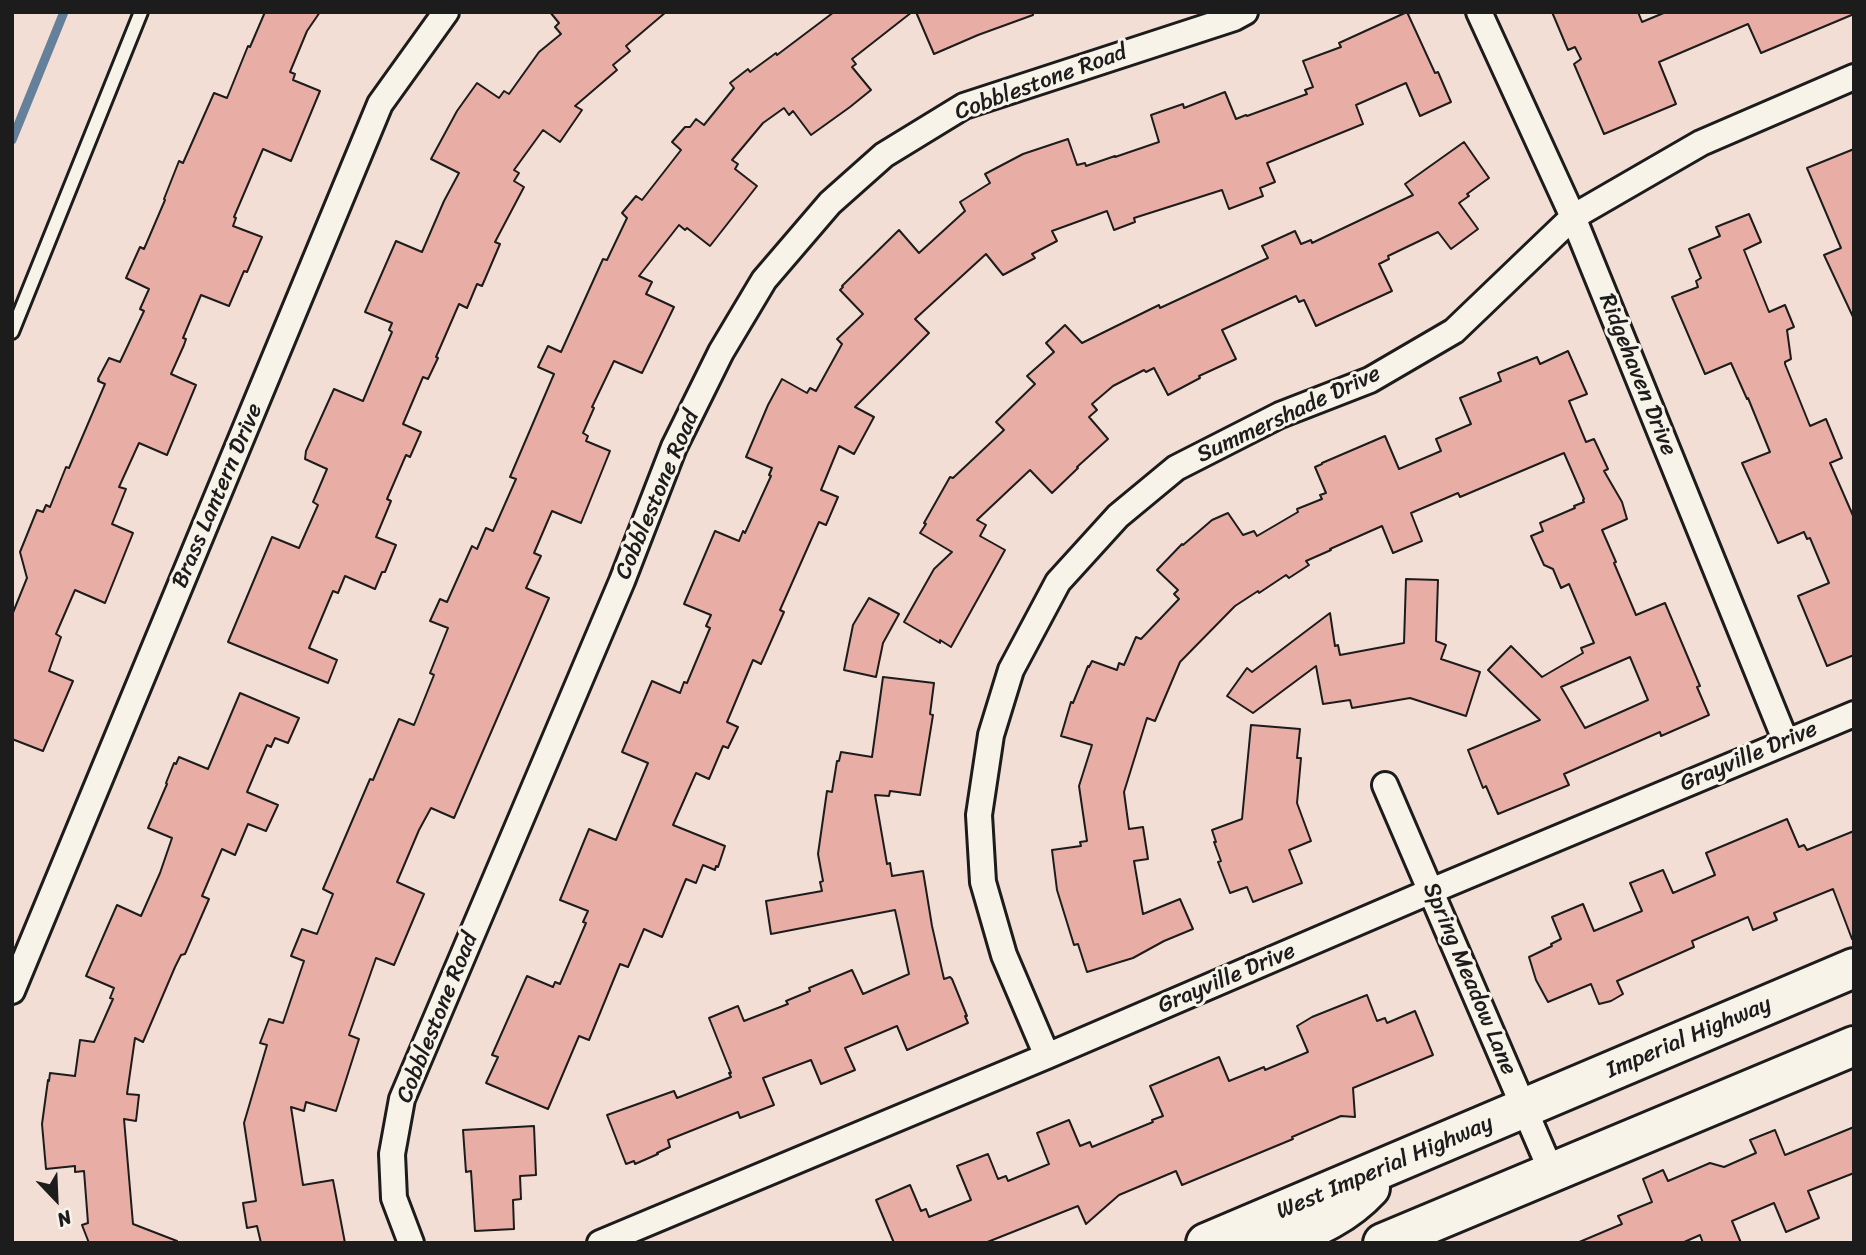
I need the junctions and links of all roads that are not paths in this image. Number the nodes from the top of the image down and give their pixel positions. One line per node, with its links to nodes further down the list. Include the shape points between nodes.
1 (141, 12): 7 (lane)
2 (446, 12): 13 (street, Brass Lantern Drive, via 380,104)
3 (1245, 12): 19 (street, Cobblestone Road, via 964,106 884,155 831,203 764,280 721,352 674,447 622,581 402,1099 392,1154 393,1187)
4 (1479, 12): 6 (street, Ridgehaven Drive)
5 (1854, 77): 6 (street, Summershade Drive, via 1701,143)
6 (1573, 218): 9 (street, Ridgehaven Drive); 15 (street, Summershade Drive, via 1454,331 1370,380 1280,415 1176,468 1118,516 1058,582 1011,670 992,735 979,815 983,882 1000,943)
7 (12, 332)
8 (1854, 713): 9 (street, Grayville Drive)
9 (1786, 742): 11 (street, Grayville Drive)
10 (1385, 785): 11 (street, Spring Meadow Lane)
11 (1431, 891): 15 (street, Grayville Drive); 16 (street, Spring Meadow Lane)
12 (1854, 968): 16 (main road, Imperial Highway)
13 (12, 992)
14 (1854, 1046): 18 (main road)
15 (1047, 1056): 20 (street, Grayville Drive)
16 (1525, 1109): 17 (main road, West Imperial Highway); 18 (street, Spring Meadow Lane)
17 (1393, 1164): 21 (main road, West Imperial Highway); 22 (main road, via 1356,1204 1324,1224)
18 (1552, 1173): 23 (main road)
19 (411, 1243)
20 (600, 1243)
21 (1206, 1243)
22 (1277, 1243)
23 (1383, 1243)

